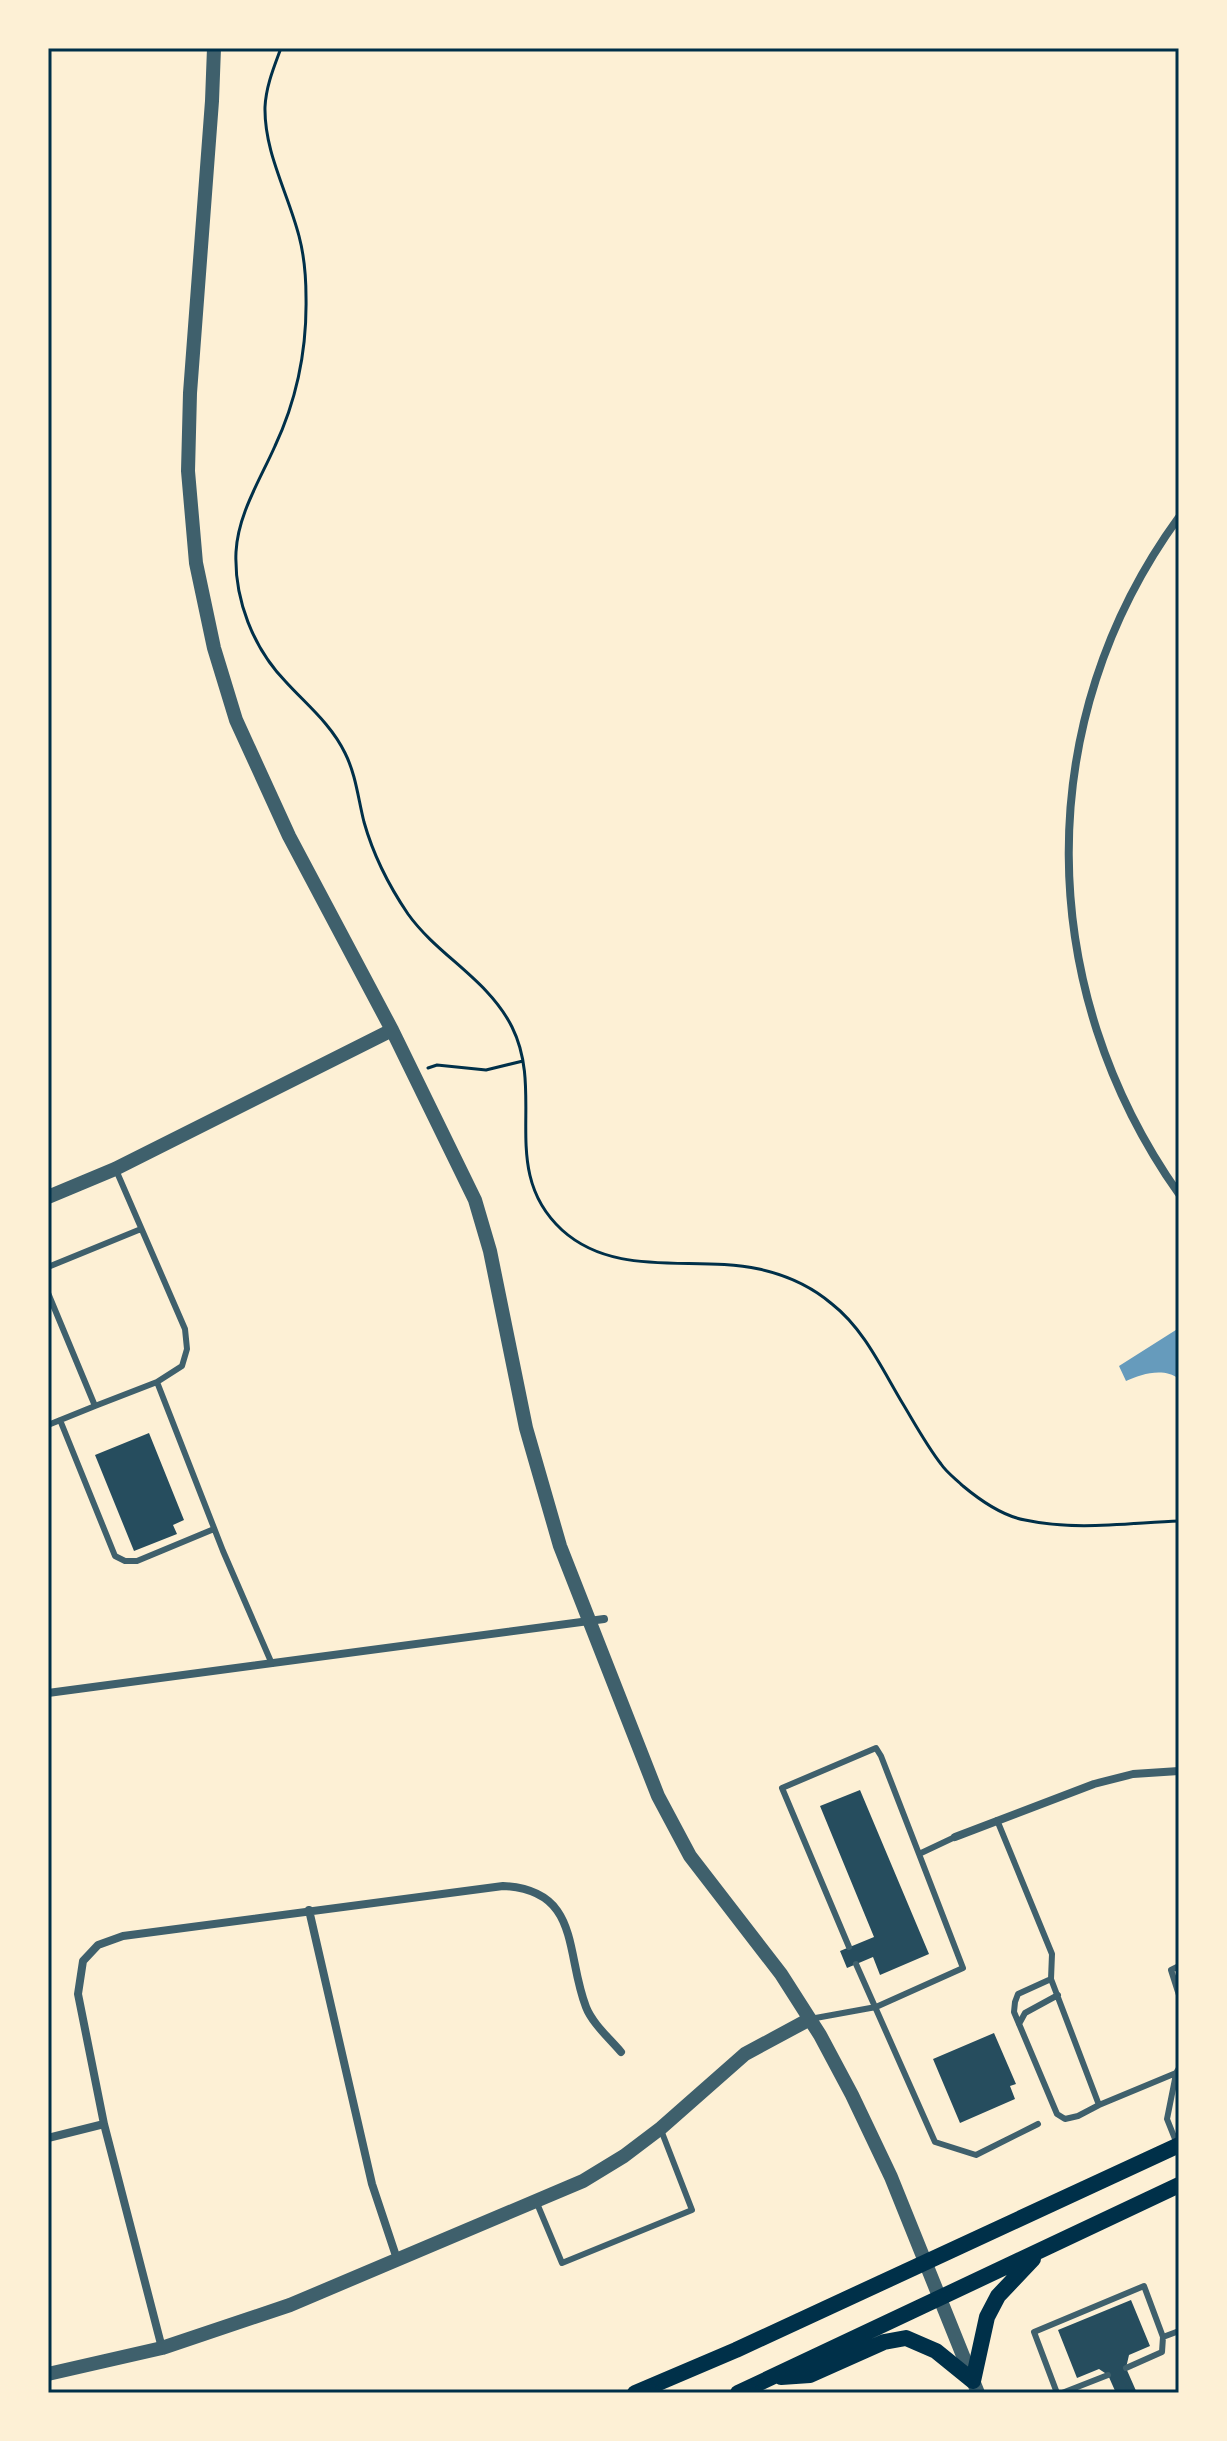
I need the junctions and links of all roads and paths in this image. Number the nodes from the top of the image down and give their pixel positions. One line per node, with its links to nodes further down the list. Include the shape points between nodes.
1 (214, 48): 4 (street, via 190,393 188,471 196,563 236,720 289,836)
2 (281, 48): 6 (path, via 265,108 270,149 299,236 306,322 288,414 242,521 236,548 242,604 265,657 337,738 355,776 373,849 400,901 497,1002 513,1027)
3 (1179, 517): 8 (street, via 1146,566 1099,670 1074,770 1069,871 1072,923 1091,1017 1126,1104)
4 (392, 1030): 7 (street); 34 (street, via 475,1200 526,1428 568,1568 658,1796 690,1856)
5 (424, 1058): 6 (path, via 429,1068 475,1070)
6 (523, 1061): 17 (path, via 530,1180 558,1227 582,1246 643,1262 757,1269 817,1291 862,1335 944,1468 982,1501 1021,1520 1076,1526)
7 (115, 1169): 9 (street); 10 (lane)
8 (1179, 1194)
9 (48, 1197)
10 (141, 1229): 11 (lane); 13 (lane, via 185,1329 182,1366)
11 (48, 1267)
12 (48, 1293): 14 (lane)
13 (157, 1382): 14 (lane); 18 (lane)
14 (95, 1406): 15 (lane)
15 (60, 1420): 16 (lane); 18 (lane, via 115,1556 137,1561)
16 (48, 1425)
17 (1179, 1521)
18 (214, 1529): 20 (lane)
19 (604, 1619): 20 (street)
20 (272, 1664): 21 (street)
21 (48, 1693)
22 (1179, 1771): 23 (street, via 1094,1784)
23 (997, 1820): 24 (street); 30 (lane, via 1052,1954)
24 (955, 1837): 25 (lane)
25 (919, 1854): 27 (lane, via 876,1748 782,1788); 33 (lane, via 963,1968)
26 (309, 1910): 36 (street, via 503,1886 540,1894 564,1922 587,2010); 39 (street, via 123,1936 98,1945 83,1961 78,1994); 47 (street, via 372,2184)
27 (849, 1947)
28 (856, 1964): 33 (lane)
29 (1179, 1966): 32 (lane, via 1171,1970)
30 (1051, 1979): 31 (lane); 35 (lane, via 1018,1994 1014,2012)
31 (1058, 1995): 35 (lane, via 1025,2013); 38 (lane)
32 (1179, 1995)
33 (876, 2007): 34 (lane); 40 (lane, via 935,2142 976,2155)
34 (810, 2019): 41 (street, via 745,2054); 48 (street, via 859,2108)
35 (1019, 2024): 38 (lane, via 1057,2114 1065,2119)
36 (621, 2052)
37 (1178, 2072): 38 (lane); 43 (lane, via 1167,2119)
38 (1099, 2105)
39 (104, 2124): 42 (street); 52 (street)
40 (1038, 2124)
41 (661, 2128): 45 (street, via 583,2181); 45 (lane, via 692,2210 562,2263)
42 (48, 2138)
43 (1178, 2146): 48 (main road)
44 (1179, 2185): 46 (main road)
45 (536, 2201): 47 (street)
46 (1040, 2252): 49 (main road); 59 (main road, via 998,2296 987,2317)
47 (397, 2259): 52 (street, via 290,2305)
48 (926, 2263): 49 (street); 60 (main road)
49 (941, 2298): 58 (main road); 59 (street)
50 (1179, 2331): 51 (lane)
51 (1163, 2337): 54 (lane, via 1162,2352); 64 (lane, via 1144,2286 1114,2303 1034,2332)
52 (162, 2348): 57 (street)
53 (1134, 2353): 54 (lane)
54 (1138, 2363): 55 (lane)
55 (1126, 2368)
56 (1099, 2369): 64 (lane, via 1105,2376)
57 (48, 2374)
58 (770, 2378): 59 (main road, via 810,2375 884,2342 906,2338 936,2351); 61 (main road)
59 (976, 2387)
60 (635, 2393)
61 (738, 2393)
62 (920, 2393): 63 (lane)
63 (930, 2393)
64 (1060, 2393)

